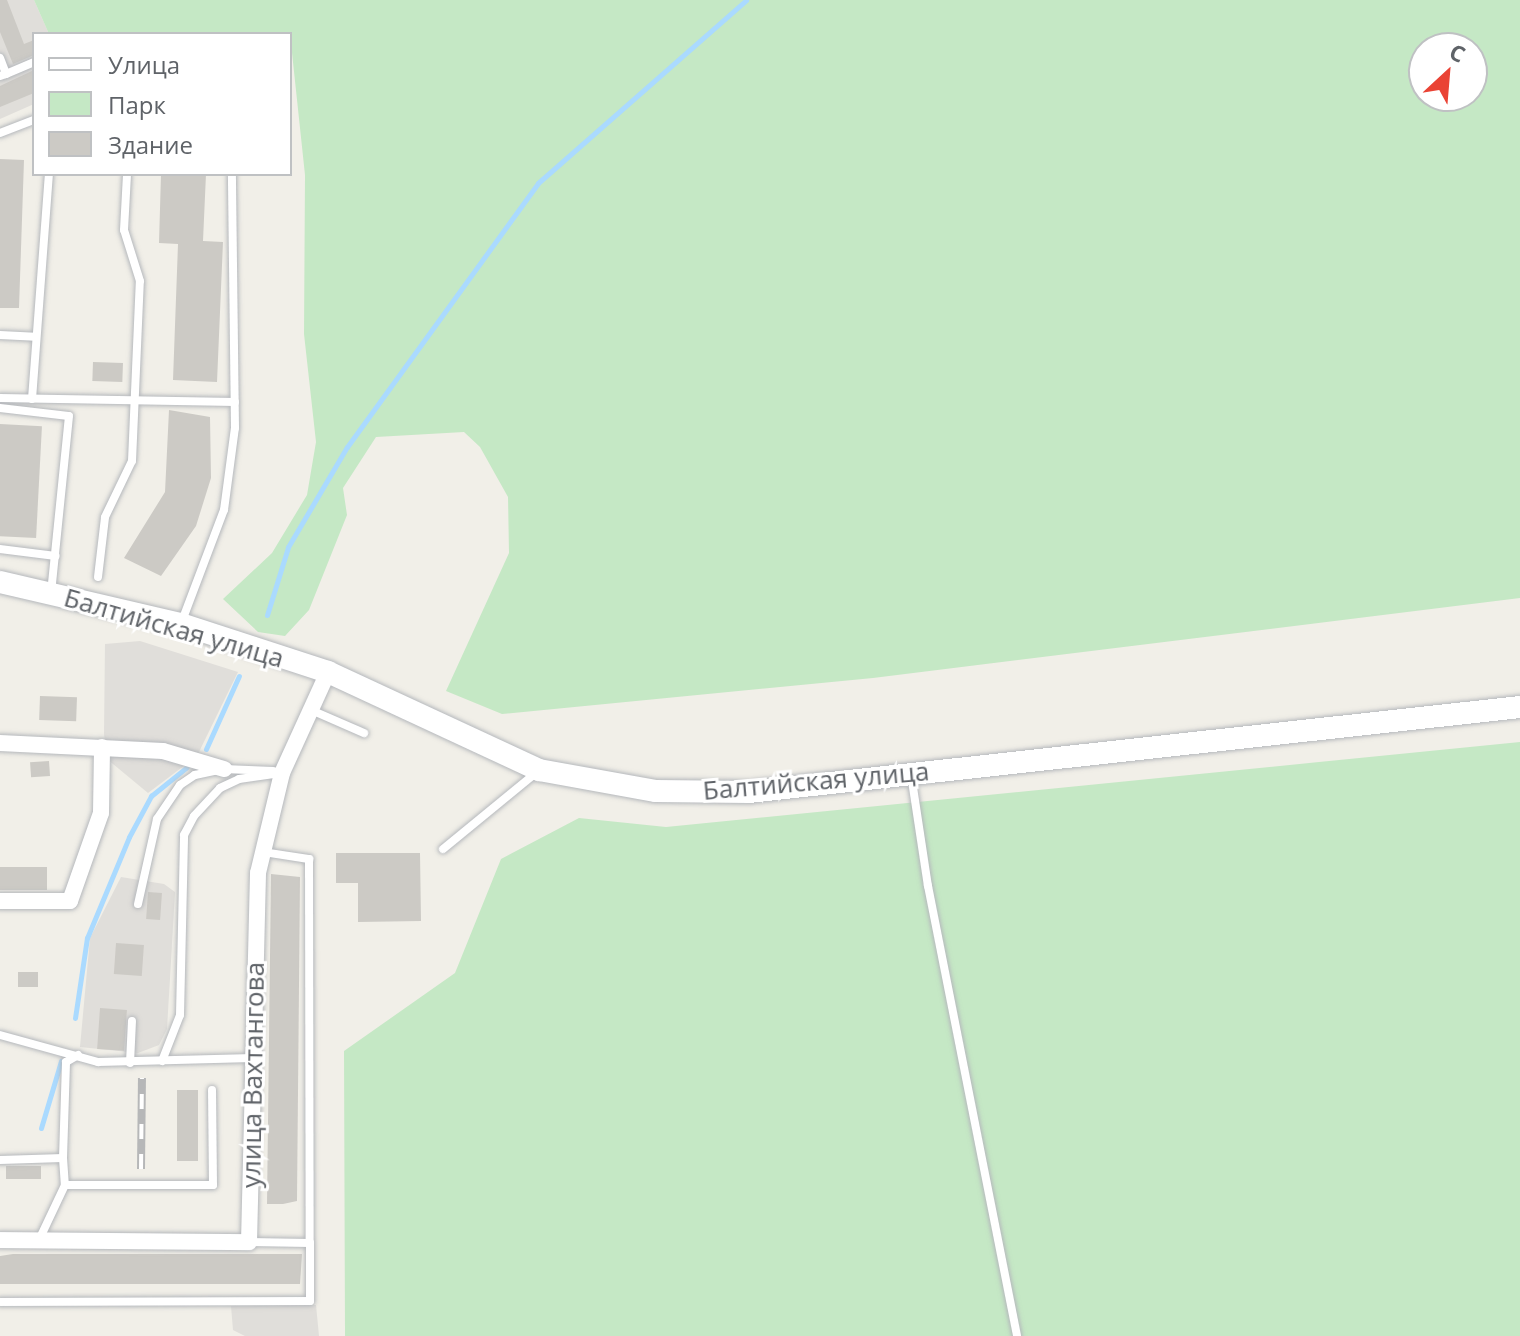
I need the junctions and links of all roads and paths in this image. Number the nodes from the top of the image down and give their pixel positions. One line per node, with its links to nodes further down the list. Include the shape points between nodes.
1 (0, 58): 3 (lane)
2 (32, 63): 3 (lane)
3 (3, 75)
4 (32, 121): 5 (lane)
5 (0, 133)
6 (49, 176): 10 (lane)
7 (127, 176): 13 (lane, via 124,230 140,281)
8 (232, 176): 14 (lane)
9 (0, 335): 10 (lane)
10 (35, 337): 12 (lane)
11 (0, 398): 12 (lane)
12 (32, 399): 13 (lane)
13 (136, 400): 14 (lane); 18 (lane, via 132,461 105,517)
14 (235, 402): 21 (lane, via 224,510)
15 (0, 408): 17 (lane, via 69,416)
16 (0, 549): 17 (lane)
17 (56, 556): 20 (lane)
18 (98, 577)
19 (0, 582): 20 (main road, Балтийская улица)
20 (51, 593): 21 (main road, Балтийская улица)
21 (181, 624): 22 (main road, Балтийская улица)
22 (328, 672): 24 (street, улица Вахтангова); 29 (main road, Балтийская улица)
23 (1520, 707): 31 (main road, Балтийская улица)
24 (310, 709): 25 (lane); 30 (street, улица Вахтангова)
25 (364, 733)
26 (0, 743): 27 (street)
27 (102, 747): 28 (street, via 163,751); 34 (street, via 101,813 73,896 64,903)
28 (224, 769): 30 (lane); 35 (lane, via 195,775 167,800 150,844)
29 (539, 770): 31 (main road, Балтийская улица, via 671,792 749,792); 32 (lane)
30 (282, 773): 33 (street, улица Вахтангова); 40 (lane, via 239,779 220,788 184,835 180,1015)
31 (911, 774): 51 (lane, via 928,886)
32 (443, 849)
33 (263, 852): 39 (street, улица Вахтангова); 49 (lane, via 309,859)
34 (0, 901)
35 (138, 904)
36 (132, 1021): 41 (lane)
37 (0, 1035): 38 (lane)
38 (78, 1055): 41 (lane); 43 (lane, via 66,1062)
39 (253, 1058): 40 (lane); 48 (street, улица Вахтангова)
40 (162, 1061): 41 (lane)
41 (130, 1063)
42 (212, 1090): 45 (lane, via 213,1185)
43 (63, 1158): 44 (lane); 45 (lane)
44 (0, 1160)
45 (65, 1185): 47 (lane)
46 (0, 1240): 47 (street)
47 (39, 1240): 48 (street)
48 (249, 1242): 49 (lane)
49 (310, 1243): 50 (lane, via 310,1301)
50 (0, 1302)
51 (1017, 1336)

